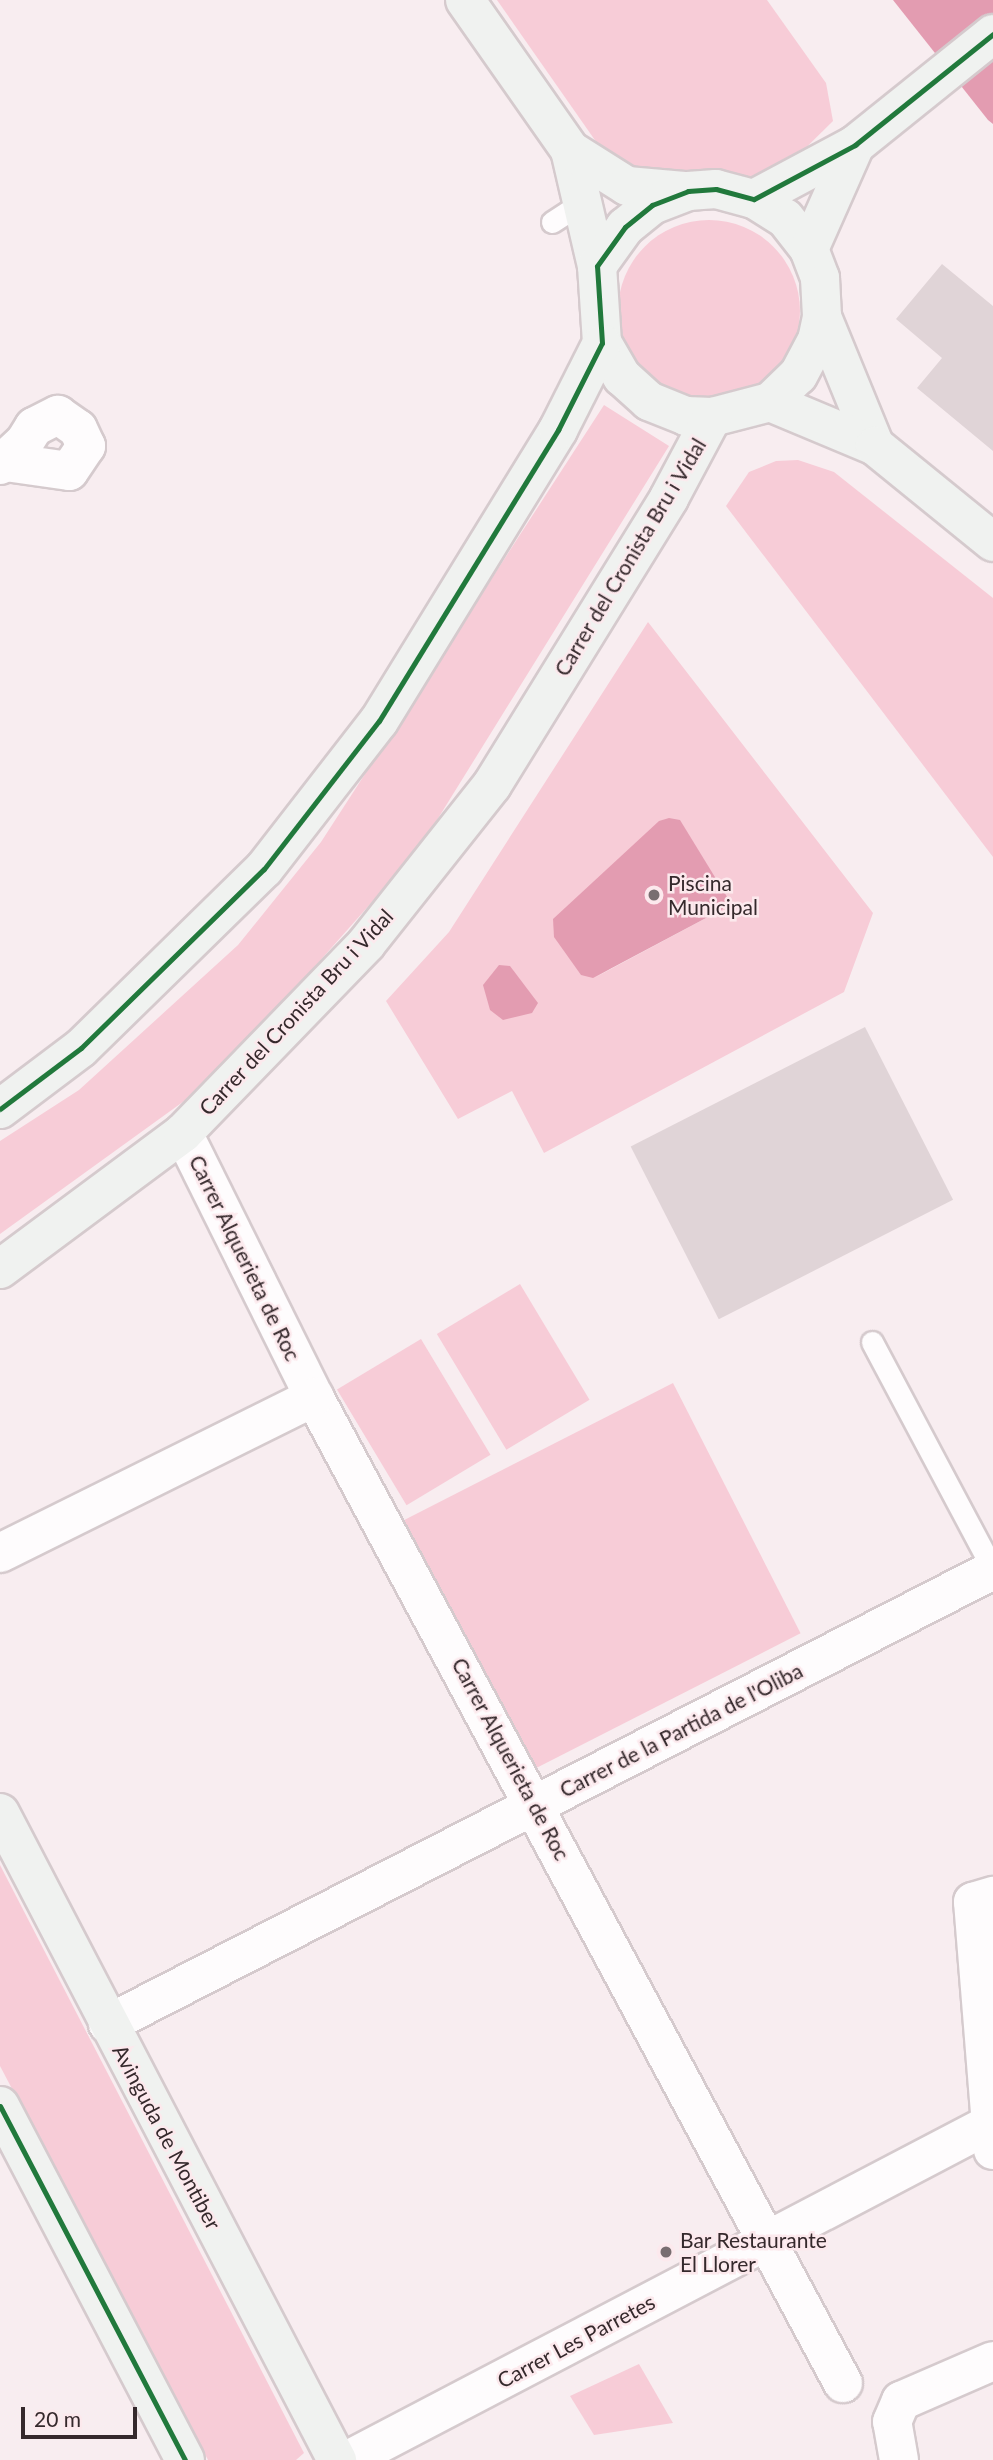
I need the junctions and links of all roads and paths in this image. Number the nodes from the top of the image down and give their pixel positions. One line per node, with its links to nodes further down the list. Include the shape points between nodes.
1 (465, 0): 4 (street)
2 (993, 34): 3 (street)
3 (855, 145): 6 (street); 7 (street)
4 (570, 150): 5 (street, via 627,186); 8 (street, via 567,212)
5 (688, 191): 6 (street, via 716,189); 8 (street, via 643,212 625,227)
6 (754, 199): 7 (street, via 785,218)
7 (809, 249): 9 (street, via 820,278)
8 (597, 266): 10 (street)
9 (822, 317): 11 (street, via 817,341 798,375); 13 (street)
10 (602, 343): 12 (street, via 622,377 649,401 687,416); 15 (street, via 558,429 379,721 264,869 81,1048)
11 (770, 401): 12 (street); 13 (street)
12 (712, 417): 16 (street, Carrer del Cronista Bru i Vidal, via 669,498 492,785 366,944)
13 (875, 446): 14 (street)
14 (993, 542)
15 (0, 1110)
16 (183, 1133): 17 (street, Carrer del Cronista Bru i Vidal); 19 (street, Carrer Alquerieta de Roc)
17 (0, 1269)
18 (872, 1342): 21 (lane)
19 (314, 1397): 20 (street); 22 (street, Carrer Alquerieta de Roc)
20 (0, 1553)
21 (993, 1570): 22 (street, Carrer de la Partida de l'Oliba)
22 (536, 1804): 25 (street, Carrer de la Partida de l'Oliba); 28 (street, Carrer Alquerieta de Roc)
23 (0, 1812): 25 (street, Avinguda de Montiber)
24 (993, 1896): 27 (street, via 973,1902)
25 (108, 2024): 32 (street, Avinguda de Montiber)
26 (0, 2106): 31 (street)
27 (991, 2138): 28 (street, Carrer Les Parretes)
28 (768, 2241): 30 (street, Carrer Alquerieta de Roc); 33 (street, Carrer Les Parretes)
29 (993, 2361): 34 (street, via 901,2401 892,2422)
30 (843, 2383)
31 (185, 2460)
32 (337, 2460)
33 (348, 2460)
34 (898, 2460)

